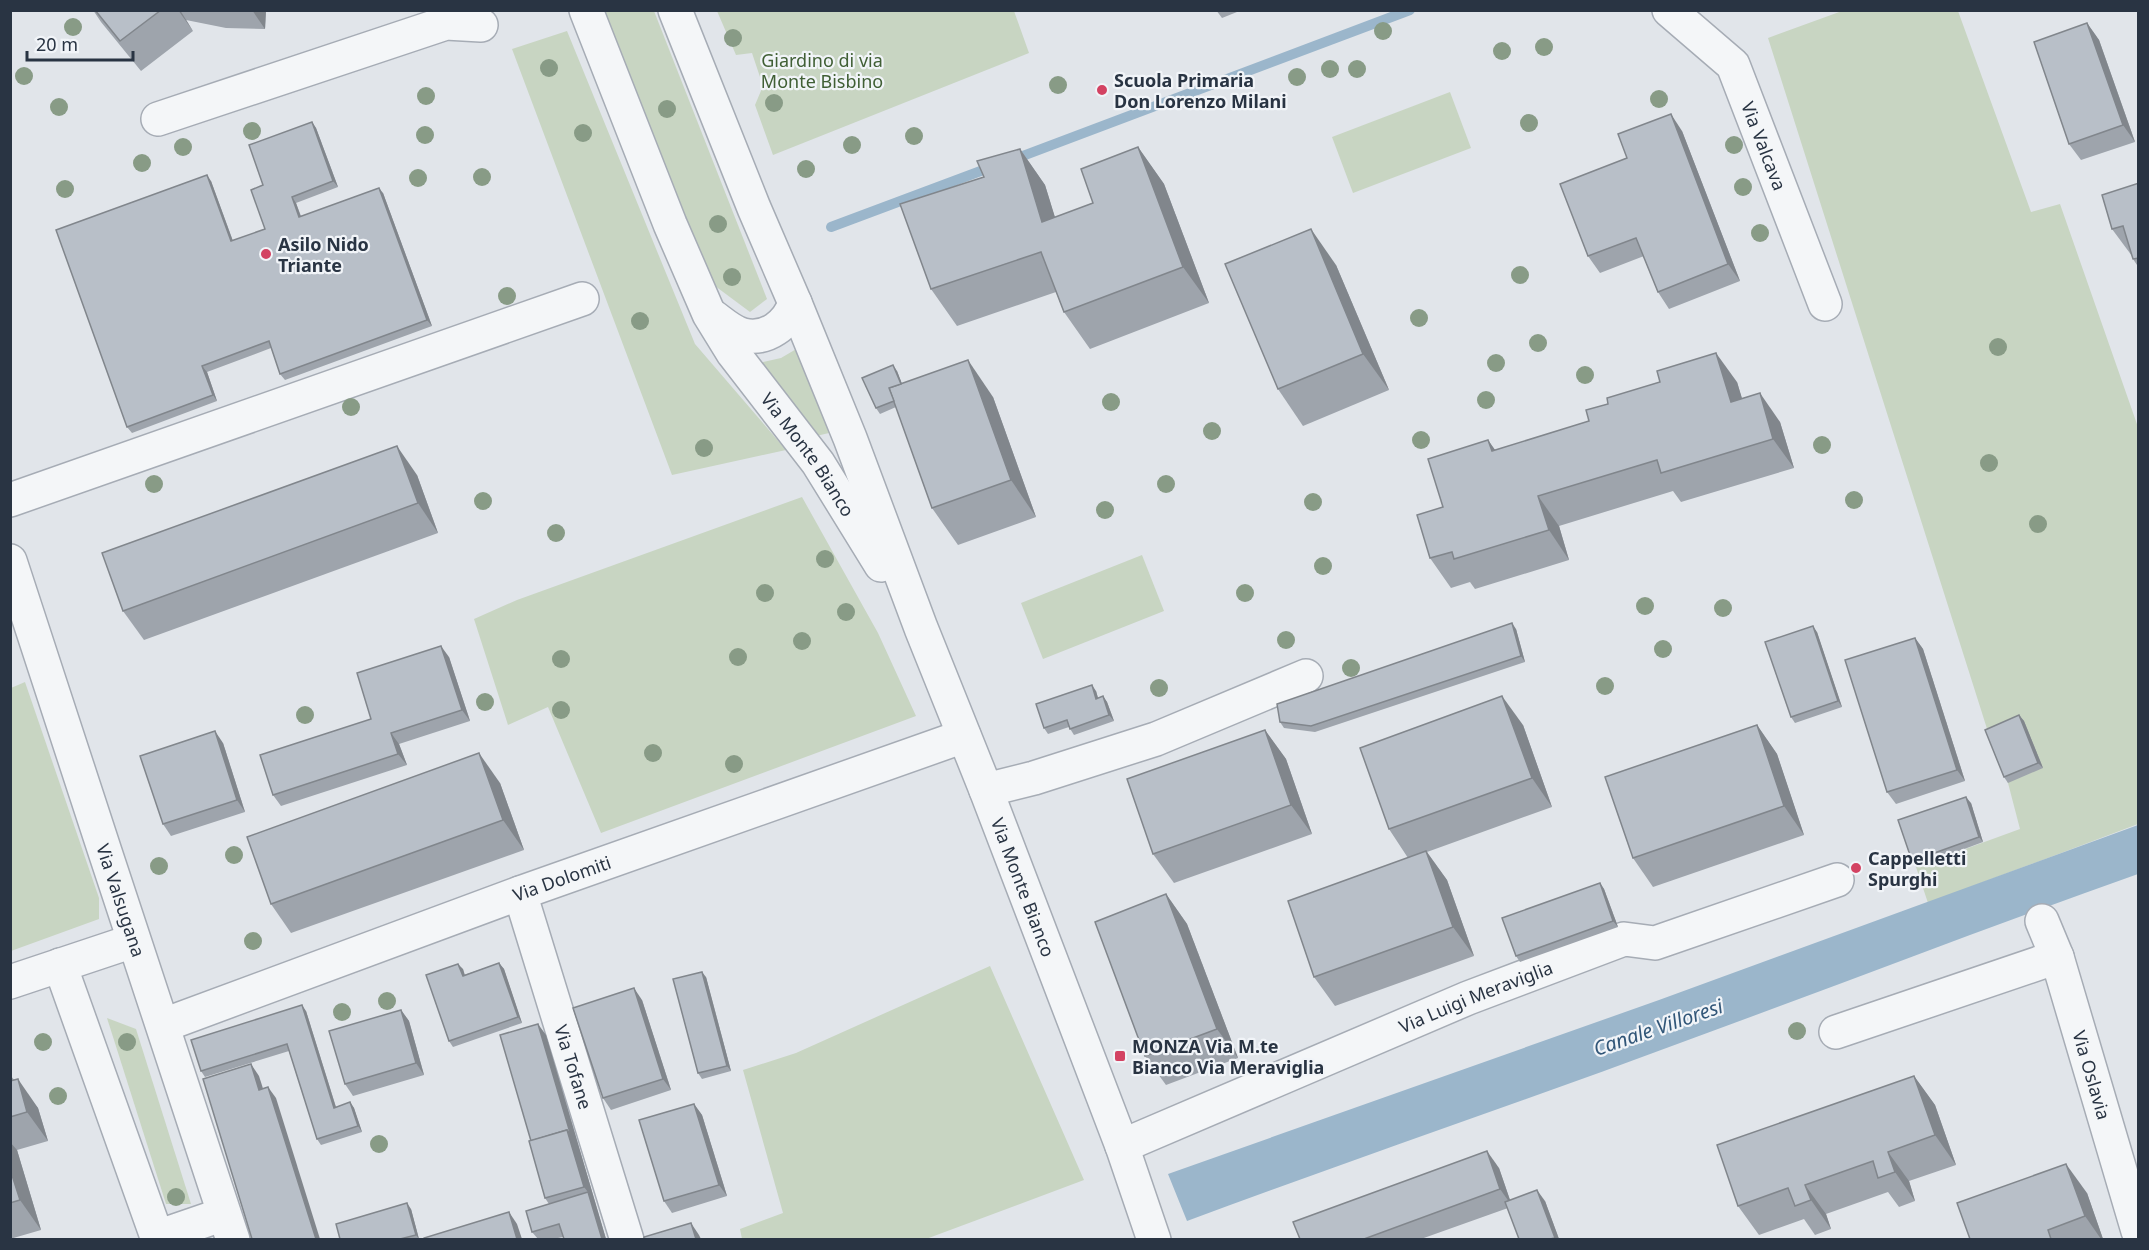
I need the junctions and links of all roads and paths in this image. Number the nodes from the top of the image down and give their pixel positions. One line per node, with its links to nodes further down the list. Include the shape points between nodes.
1 (586, 10): 9 (street, Via Monte Bianco, via 670,224)
2 (675, 10): 7 (street, Via Monte Bianco)
3 (1670, 10): 8 (street, Via Valcava, via 1733,65)
4 (481, 25): 5 (street, via 446,23)
5 (158, 119)
6 (582, 299): 10 (street)
7 (795, 303): 9 (street, Via Monte Bianco, via 786,322 757,336 732,331); 12 (street, Via Monte Bianco)
8 (1825, 304)
9 (710, 314): 12 (street, Via Monte Bianco, via 733,353 818,463)
10 (10, 500)
11 (10, 561): 19 (street, Via Valsugana)
12 (921, 628): 14 (street, Via Monte Bianco)
13 (1306, 676): 15 (street, via 1156,739)
14 (964, 736): 15 (street, Via Monte Bianco); 17 (street, Via Dolomiti)
15 (986, 790): 25 (street, Via Monte Bianco)
16 (1837, 880): 25 (street, Via Luigi Meraviglia, via 1654,943 1624,939 1468,998)
17 (520, 893): 23 (street, Via Dolomiti); 28 (street, Via Tofane)
18 (2042, 921): 20 (street, Via Oslavia)
19 (133, 941): 21 (street); 23 (street, Via Valsugana)
20 (2057, 957): 24 (street); 27 (street, Via Oslavia)
21 (60, 965): 22 (street); 26 (street, via 157,1237)
22 (10, 982)
23 (164, 1025): 26 (street, Via Valsugana)
24 (1836, 1032)
25 (1122, 1146): 29 (street, Via Monte Bianco)
26 (229, 1227)
27 (2139, 1231)
28 (627, 1239)
29 (1154, 1239)

